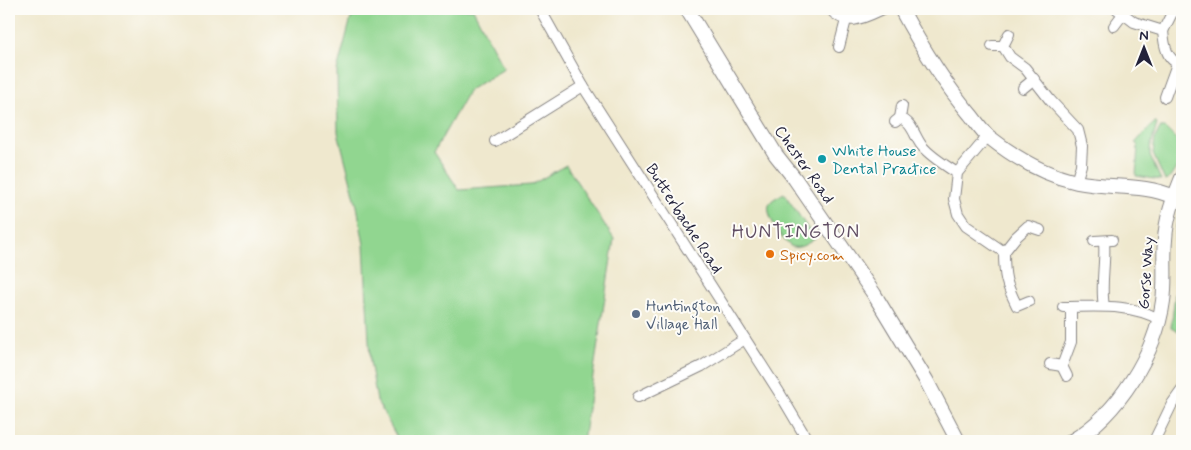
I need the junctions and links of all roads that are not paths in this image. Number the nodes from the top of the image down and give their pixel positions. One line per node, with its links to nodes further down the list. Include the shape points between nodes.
1 (540, 9): 15 (street, Butterbache Road)
2 (687, 9): 37 (street, Chester Road, via 776,155 874,294)
3 (830, 9): 8 (street)
4 (883, 9): 8 (street, via 864,18)
5 (901, 9): 19 (street, via 947,86)
6 (1174, 9): 10 (street)
7 (1120, 11): 9 (street); 10 (street, via 1134,22)
8 (846, 20): 12 (street)
9 (1114, 26)
10 (1163, 31): 13 (street, via 1164,45)
11 (1009, 34): 14 (street, via 998,46)
12 (839, 47)
13 (1180, 64): 17 (street)
14 (1034, 79): 16 (street); 23 (street, via 1078,130 1082,146)
15 (583, 86): 20 (street); 31 (street, Butterbache Road)
16 (1023, 88)
17 (1165, 97)
18 (902, 106): 21 (street, via 897,120 905,120 922,146)
19 (988, 136): 21 (street); 23 (street, via 1024,161)
20 (495, 141)
21 (957, 173): 27 (street, via 954,199 958,214 966,226)
22 (1182, 178): 24 (street, Gorse Way)
23 (1076, 182): 24 (street, via 1106,187 1135,186)
24 (1174, 197): 30 (street, Gorse Way, via 1166,222 1163,301)
25 (1040, 230): 27 (street, via 1026,222)
26 (1094, 241): 29 (street, via 1108,240 1102,293)
27 (1004, 252): 28 (street, via 1006,282 1016,311)
28 (1028, 301)
29 (1104, 306): 30 (street, via 1125,307); 32 (street, via 1067,307 1071,342 1064,371)
30 (1159, 319): 35 (street, Gorse Way, via 1149,351 1131,382)
31 (745, 339): 34 (street, via 702,366); 36 (street, Butterbache Road)
32 (1050, 364)
33 (1182, 390): 39 (street)
34 (638, 397)
35 (1088, 437): 38 (street, Gorse Way)
36 (808, 441)
37 (958, 441)
38 (1072, 441)
39 (1154, 441)

